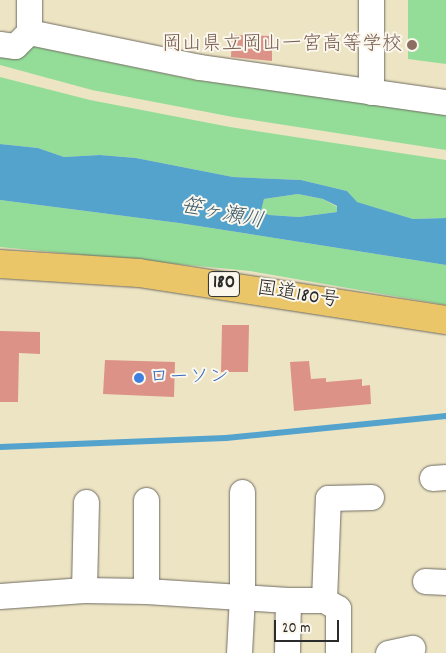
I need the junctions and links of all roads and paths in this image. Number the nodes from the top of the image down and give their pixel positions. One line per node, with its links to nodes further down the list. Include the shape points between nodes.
1 (29, 0): 3 (street)
2 (371, 0): 4 (street)
3 (18, 39): 4 (street)
4 (371, 92): 5 (street)
5 (446, 102)
6 (0, 264): 7 (highway, 国道180号 / 180, via 158,276)
7 (446, 320)
8 (242, 492): 15 (street)
9 (371, 498): 17 (street, via 328,498)
10 (146, 500): 13 (street)
11 (86, 502): 12 (street)
12 (84, 590): 13 (street); 14 (street)
13 (146, 591): 15 (street)
14 (0, 596)
15 (242, 596): 16 (street); 18 (street)
16 (288, 600): 17 (street); 19 (street)
17 (324, 600): 20 (street, via 338,608)
18 (239, 653)
19 (287, 653)
20 (338, 653)

